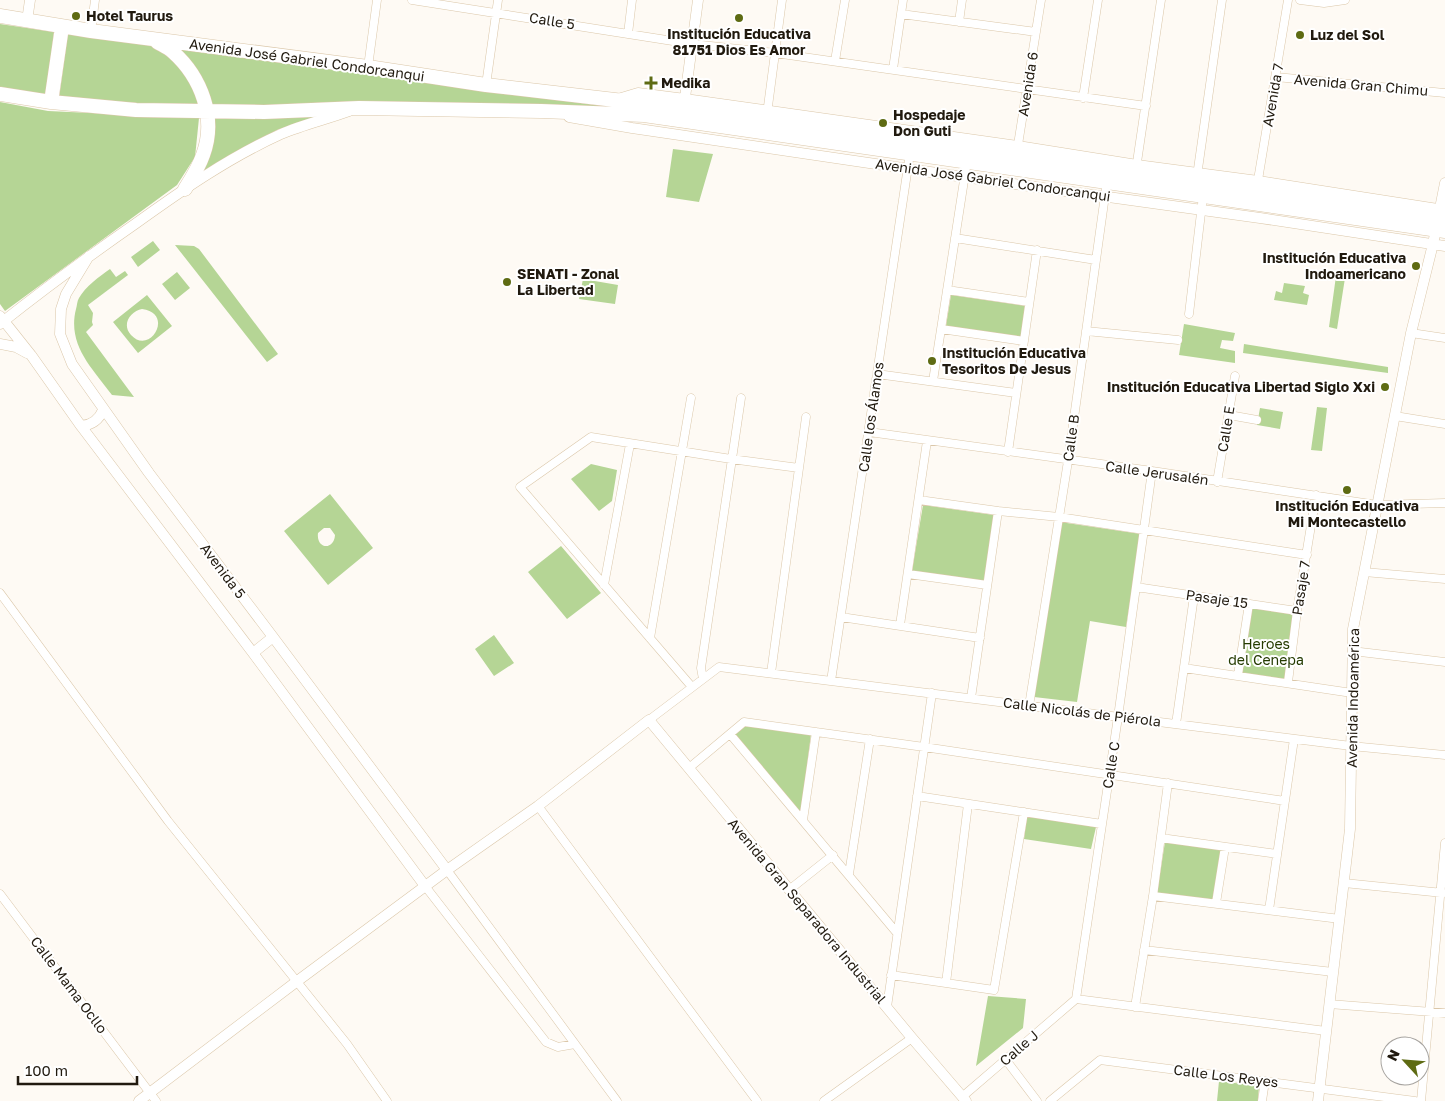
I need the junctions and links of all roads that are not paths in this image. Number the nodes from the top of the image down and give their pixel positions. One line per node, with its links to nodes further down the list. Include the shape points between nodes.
1 (30, 0): 24 (street)
2 (95, 0): 27 (street)
3 (377, 0): 34 (street)
4 (412, 0): 19 (street, Calle 5)
5 (498, 0): 21 (street)
6 (632, 0): 29 (street)
7 (698, 0): 31 (street)
8 (782, 0): 32 (street)
9 (844, 0): 33 (street)
10 (904, 0): 22 (street)
11 (962, 0): 25 (street)
12 (1041, 0): 28 (street, Avenida 6)
13 (1098, 0): 41 (street)
14 (1161, 0): 43 (street)
15 (1222, 0): 56 (street)
16 (1288, 0): 36 (street, Avenida 7)
17 (1300, 0): 20 (street)
18 (1345, 0): 20 (street)
19 (440, 2): 21 (street, Calle 5)
20 (1324, 2)
21 (496, 12): 29 (street, Calle 5); 37 (street)
22 (901, 14): 25 (street); 35 (street)
23 (0, 16): 24 (highway, Avenida José Gabriel Condorcanqui)
24 (27, 21): 26 (highway, Avenida José Gabriel Condorcanqui)
25 (960, 22): 28 (street)
26 (62, 27): 27 (highway, Avenida José Gabriel Condorcanqui); 42 (highway)
27 (91, 31): 30 (highway, Avenida José Gabriel Condorcanqui)
28 (1036, 32): 38 (street, Avenida 6)
29 (628, 34): 31 (street, Calle 5)
30 (152, 39): 34 (highway, Avenida José Gabriel Condorcanqui); 46 (highway, via 172,51 189,68 201,88)
31 (692, 44): 32 (street, Calle 5); 45 (street)
32 (775, 52): 33 (street, Calle 5); 48 (street)
33 (835, 61): 35 (street, Calle 5)
34 (368, 67): 37 (highway, Avenida José Gabriel Condorcanqui)
35 (893, 70): 38 (street, Calle 5)
36 (1276, 77): 39 (street, Avenida Gran Chimu); 57 (street, Avenida 7)
37 (486, 85): 45 (highway, Avenida José Gabriel Condorcanqui)
38 (1027, 89): 41 (street, Calle 5); 50 (street, Avenida 6)
39 (1445, 93)
40 (0, 94): 42 (highway, Avenida José Gabriel Condorcanqui)
41 (1083, 98): 43 (street, Calle 5)
42 (51, 102): 46 (highway, Avenida José Gabriel Condorcanqui, via 136,110)
43 (1146, 106): 53 (street)
44 (359, 108): 46 (highway, Avenida José Gabriel Condorcanqui); 47 (highway, Avenida José Gabriel Condorcanqui); 58 (street, via 282,134)
45 (684, 109): 47 (highway, Avenida José Gabriel Condorcanqui, via 644,115); 48 (highway, Avenida José Gabriel Condorcanqui); 48 (street, Avenida José Gabriel Condorcanqui)
46 (207, 111): 58 (highway, via 208,132 204,152)
47 (541, 112): 52 (street, Avenida José Gabriel Condorcanqui)
48 (766, 121): 49 (highway, Avenida José Gabriel Condorcanqui); 50 (highway, Avenida José Gabriel Condorcanqui)
49 (910, 153): 51 (highway, Avenida José Gabriel Condorcanqui); 52 (street, Calle los Álamos)
50 (1016, 157): 51 (highway, Avenida José Gabriel Condorcanqui); 53 (street, Avenida José Gabriel Condorcanqui); 54 (highway, Avenida José Gabriel Condorcanqui)
51 (966, 161): 55 (street)
52 (908, 168): 55 (street, Avenida José Gabriel Condorcanqui); 81 (street, Calle los Álamos)
53 (1136, 169): 54 (highway, Avenida José Gabriel Condorcanqui); 56 (highway, Avenida José Gabriel Condorcanqui)
54 (1108, 176): 60 (street, Calle B); 61 (highway, Avenida José Gabriel Condorcanqui)
55 (964, 177): 60 (street, Avenida José Gabriel Condorcanqui); 63 (street)
56 (1197, 178): 57 (highway, Avenida José Gabriel Condorcanqui); 61 (street)
57 (1257, 186): 62 (highway, Avenida José Gabriel Condorcanqui)
58 (185, 188): 67 (street)
59 (1444, 190): 62 (street, Avenida Indoamérica)
60 (1105, 196): 61 (street, Avenida José Gabriel Condorcanqui); 68 (street, Calle B)
61 (1202, 203): 62 (highway, Avenida José Gabriel Condorcanqui); 64 (street, Avenida José Gabriel Condorcanqui); 71 (street)
62 (1441, 219): 64 (street, Avenida Indoamérica)
63 (955, 238): 66 (street); 69 (street)
64 (1433, 244): 65 (street, Avenida José Gabriel Condorcanqui); 75 (street, Avenida Indoamérica)
65 (1445, 246)
66 (1037, 250): 68 (street); 70 (street)
67 (89, 256): 72 (street); 87 (street, Avenida 5, via 66,294 61,309 60,334 72,364)
68 (1096, 260): 74 (street, Calle B)
69 (947, 290): 70 (street); 73 (street)
70 (1029, 302): 78 (street)
71 (1189, 314)
72 (1, 320): 80 (street, Avenida 5)
73 (941, 329): 78 (street); 83 (street)
74 (1086, 331): 77 (street); 100 (street, Calle B)
75 (1411, 333): 76 (street); 89 (street, Avenida Indoamérica)
76 (1445, 338)
77 (1178, 340)
78 (1024, 341): 84 (street)
79 (0, 344): 80 (street)
80 (31, 355): 93 (street, Avenida 5)
81 (877, 374): 83 (street); 94 (street, Calle los Álamos)
82 (1235, 376): 88 (street, Calle E)
83 (933, 381): 84 (street)
84 (1016, 393): 98 (street)
85 (691, 398): 97 (street)
86 (741, 398): 99 (street)
87 (103, 410): 93 (street, via 95,421); 124 (street, Avenida 5)
88 (1229, 415): 91 (street); 103 (street, Calle E)
89 (1394, 416): 92 (street); 107 (street, Avenida Indoamérica)
90 (806, 417): 101 (street)
91 (1257, 420)
92 (1445, 424)
93 (81, 426): 128 (street, Avenida 5)
94 (869, 432): 95 (street, Calle Jerusalén); 122 (street, Calle los Álamos)
95 (927, 441): 98 (street, Calle Jerusalén); 105 (street)
96 (630, 444): 97 (street); 115 (street); 115 (street, via 590,437 520,488)
97 (682, 452): 99 (street); 125 (street)
98 (1008, 452): 100 (street, Calle Jerusalén)
99 (731, 459): 101 (street); 133 (street, via 701,668)
100 (1068, 461): 102 (street, Calle Jerusalén); 109 (street, Calle B)
101 (799, 468): 131 (street)
102 (1152, 471): 103 (street, Calle Jerusalén); 110 (street, Calle C)
103 (1217, 482): 104 (street, Calle Jerusalén)
104 (1316, 495): 107 (street, Calle Jerusalén); 111 (street, Pasaje 7)
105 (918, 500): 108 (street); 113 (street)
106 (1445, 503): 107 (street, Calle Jerusalén)
107 (1377, 505): 112 (street, Avenida Indoamérica)
108 (998, 511): 109 (street); 116 (street)
109 (1059, 517): 110 (street); 140 (street, Calle B)
110 (1144, 531): 111 (street); 117 (street, Calle C)
111 (1306, 555): 121 (street, Pasaje 7)
112 (1364, 572): 114 (street); 127 (street, Avenida Indoamérica)
113 (908, 574): 116 (street); 123 (street)
114 (1445, 579)
115 (604, 585): 125 (street)
116 (988, 585): 126 (street)
117 (1136, 587): 119 (street, Pasaje 15); 141 (street, Calle C)
118 (0, 592): 181 (street, via 168,821)
119 (1194, 596): 120 (street, Pasaje 15); 130 (street)
120 (1249, 604): 121 (street, Pasaje 15); 132 (street)
121 (1297, 611): 135 (street, Pasaje 7)
122 (841, 617): 123 (street); 134 (street, Calle los Álamos)
123 (900, 625): 126 (street)
124 (273, 637): 128 (street); 166 (street, Avenida 5)
125 (650, 638): 136 (street)
126 (980, 638): 139 (street)
127 (1352, 651): 129 (street); 137 (street, Avenida Indoamérica)
128 (253, 653): 169 (street, Avenida 5)
129 (1445, 662)
130 (1184, 668): 132 (street); 143 (street)
131 (770, 673): 133 (street, Calle Nicolás de Piérola, via 719,667); 134 (street, Calle Nicolás de Piérola)
132 (1238, 675): 135 (street)
133 (703, 679): 136 (street)
134 (831, 681): 138 (street, Calle Nicolás de Piérola)
135 (1288, 682): 137 (street)
136 (692, 687): 142 (street)
137 (1352, 692): 148 (street, Avenida Indoamérica)
138 (932, 693): 139 (street, Calle Nicolás de Piérola); 149 (street)
139 (971, 698): 140 (street, Calle Nicolás de Piérola)
140 (1029, 706): 141 (street, Calle Nicolás de Piérola)
141 (1118, 717): 143 (street, Calle Nicolás de Piérola); 152 (street, Calle C)
142 (649, 720): 151 (street, Avenida Gran Separadora Industrial); 157 (street)
143 (1176, 724): 147 (street, Calle Nicolás de Piérola)
144 (816, 732): 145 (street, via 744,722); 146 (street); 159 (street)
145 (730, 734): 151 (street); 159 (street)
146 (870, 739): 149 (street); 167 (street)
147 (1294, 739): 148 (street, Calle Nicolás de Piérola); 155 (street)
148 (1351, 746): 150 (street, Calle Nicolás de Piérola); 168 (street, Avenida Indoamérica, via 1350,829)
149 (924, 747): 152 (street); 154 (street)
150 (1445, 755)
151 (688, 768): 170 (street, Avenida Gran Separadora Industrial)
152 (1110, 774): 153 (street); 160 (street, Calle C)
153 (1168, 783): 155 (street); 161 (street)
154 (917, 796): 156 (street); 177 (street)
155 (1285, 801): 164 (street)
156 (968, 804): 158 (street); 182 (street)
157 (538, 806): 166 (street); 200 (street)
158 (1024, 812): 160 (street); 182 (street, via 994,990)
159 (803, 820): 165 (street)
160 (1102, 824): 183 (street, Calle C)
161 (1161, 838): 163 (street); 173 (street)
162 (1445, 843): 171 (street)
163 (1225, 847): 164 (street); 174 (street)
164 (1278, 854): 175 (street)
165 (833, 855): 167 (street); 170 (street)
166 (447, 870): 169 (street); 191 (street)
167 (849, 874): 177 (street)
168 (1344, 883): 171 (street); 176 (street, Avenida Indoamérica)
169 (425, 886): 181 (street); 191 (street, via 546,1042 558,1047)
170 (789, 890): 185 (street, Avenida Gran Separadora Industrial)
171 (1442, 893): 187 (street)
172 (0, 894): 195 (street, Calle Mama Ocllo)
173 (1153, 896): 174 (street); 178 (street)
174 (1216, 903): 175 (street)
175 (1270, 910): 176 (street)
176 (1340, 919): 179 (street, Avenida Indoamérica)
177 (897, 933): 180 (street)
178 (1144, 950): 179 (street); 186 (street)
179 (1333, 972): 184 (street, Avenida Indoamérica)
180 (891, 975): 182 (street); 185 (street)
181 (296, 982): 195 (street); 198 (street, via 347,1044)
182 (946, 983)
183 (1076, 999): 186 (street); 192 (street, Calle J)
184 (1330, 1004): 187 (street); 189 (street, Avenida Indoamérica)
185 (887, 1007): 190 (street, Avenida Gran Separadora Industrial)
186 (1135, 1007): 189 (street)
187 (1429, 1011): 188 (street); 207 (street)
188 (1445, 1013)
189 (1326, 1031): 194 (street, Avenida Indoamérica)
190 (912, 1038): 196 (street, Avenida Gran Separadora Industrial); 201 (street)
191 (575, 1044): 199 (street)
192 (1006, 1060): 196 (street, Calle J); 202 (street)
193 (1265, 1081): 194 (street, Calle Los Reyes); 203 (street, Calle Los Reyes, via 1100,1060); 204 (street)
194 (1319, 1089): 205 (street, Avenida Indoamérica); 206 (street, Calle Los Reyes)
195 (153, 1097): 197 (street)
196 (964, 1099)
197 (139, 1101)
198 (387, 1101)
199 (617, 1101)
200 (757, 1101)
201 (824, 1101)
202 (1038, 1101)
203 (1050, 1101)
204 (1262, 1101)
205 (1318, 1101)
206 (1414, 1101)
207 (1421, 1101)

